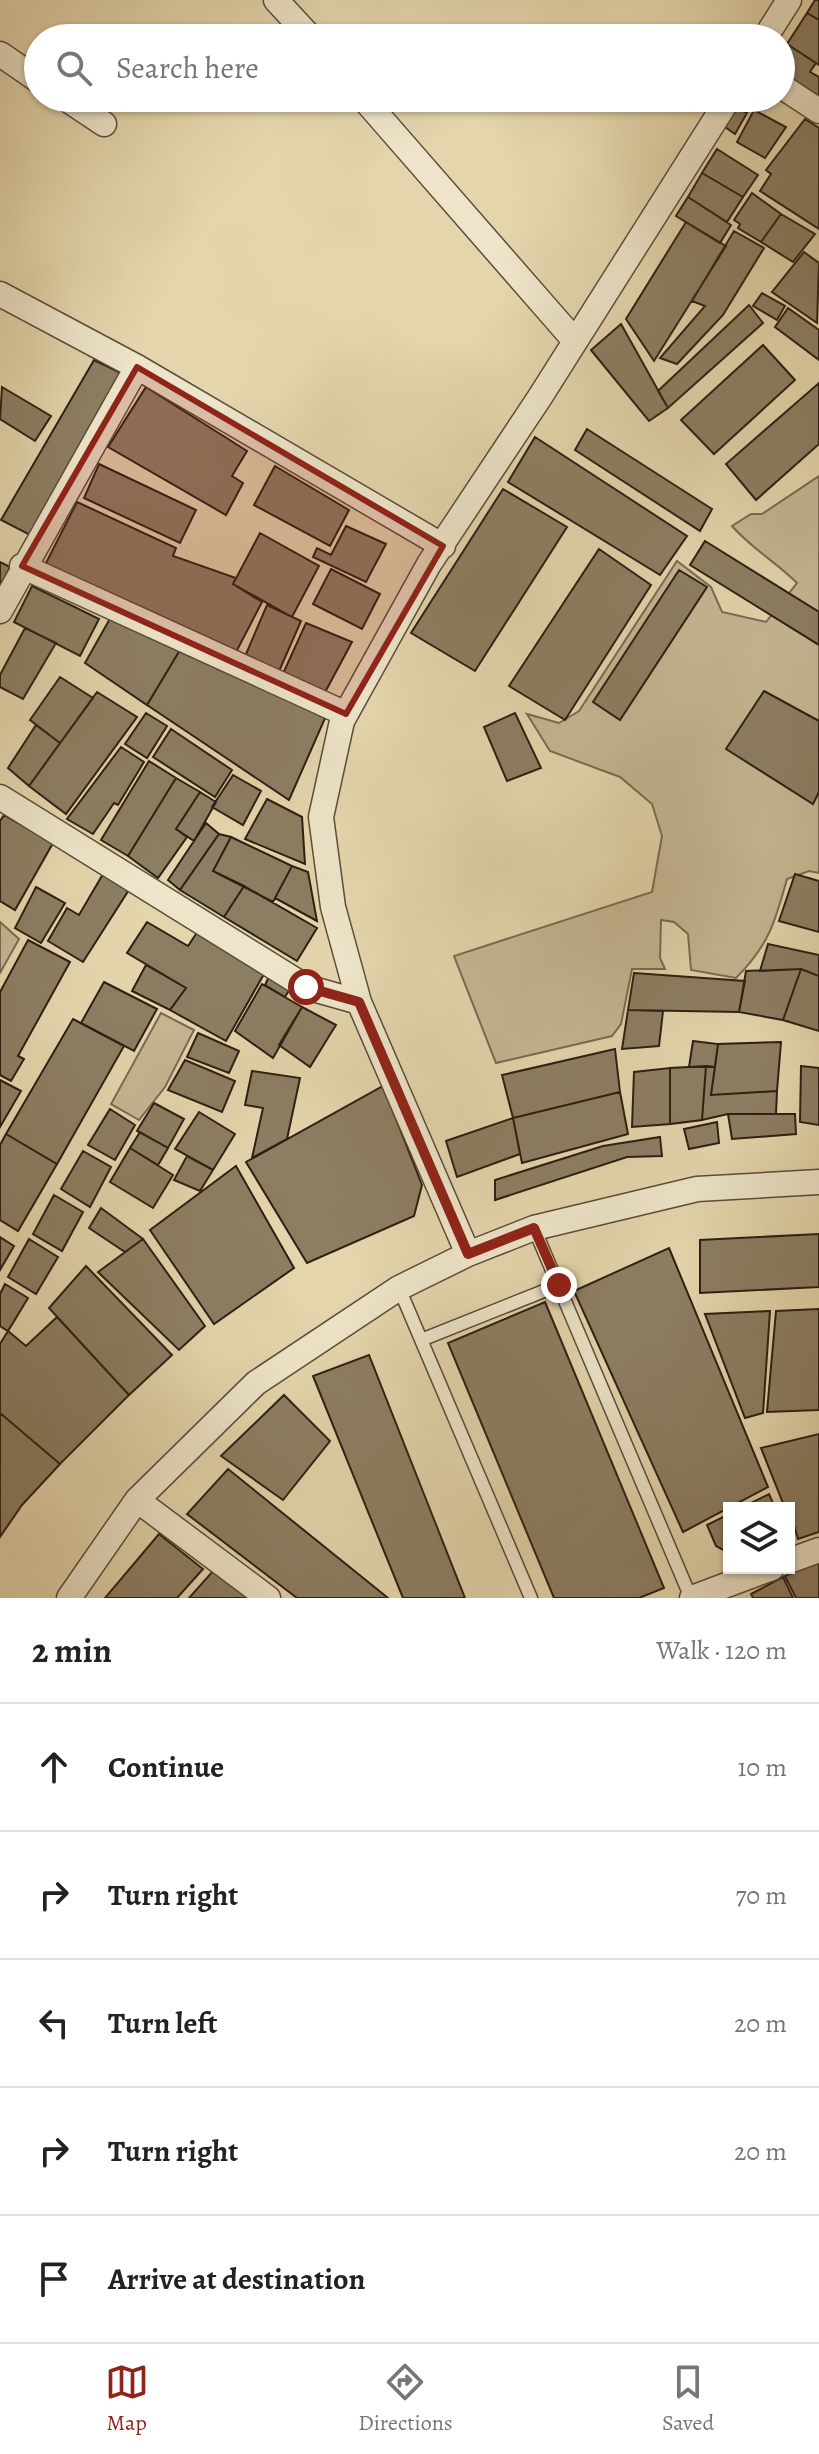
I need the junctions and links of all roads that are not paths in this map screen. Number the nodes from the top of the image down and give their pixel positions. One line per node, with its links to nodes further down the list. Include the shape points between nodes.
1 (276, 0): 3 (street)
2 (789, 0): 4 (street)
3 (298, 24)
4 (774, 24)
5 (0, 54): 6 (street)
6 (24, 70)
7 (795, 95): 8 (street)
8 (819, 111)
9 (86, 112): 12 (street)
10 (375, 112): 14 (street)
11 (720, 112): 14 (street)
12 (104, 124)
13 (0, 294): 15 (street)
14 (575, 341): 16 (street)
15 (137, 367): 16 (street); 17 (street)
16 (443, 546): 19 (street)
17 (22, 566): 18 (street); 19 (street)
18 (0, 611)
19 (346, 714): 21 (street, via 321,817 333,907)
20 (0, 797): 21 (street, via 306,987)
21 (359, 1002): 24 (street)
22 (819, 1182): 23 (street, via 697,1189)
23 (534, 1228): 24 (street); 25 (lane)
24 (468, 1254): 26 (street)
25 (559, 1285): 27 (lane); 35 (lane)
26 (399, 1288): 27 (lane); 28 (street, via 256,1383)
27 (421, 1340): 34 (lane)
28 (137, 1500): 32 (street); 33 (street)
29 (819, 1550): 30 (street)
30 (795, 1559)
31 (756, 1574): 35 (street)
32 (69, 1598)
33 (268, 1598)
34 (531, 1598)
35 (692, 1598)

